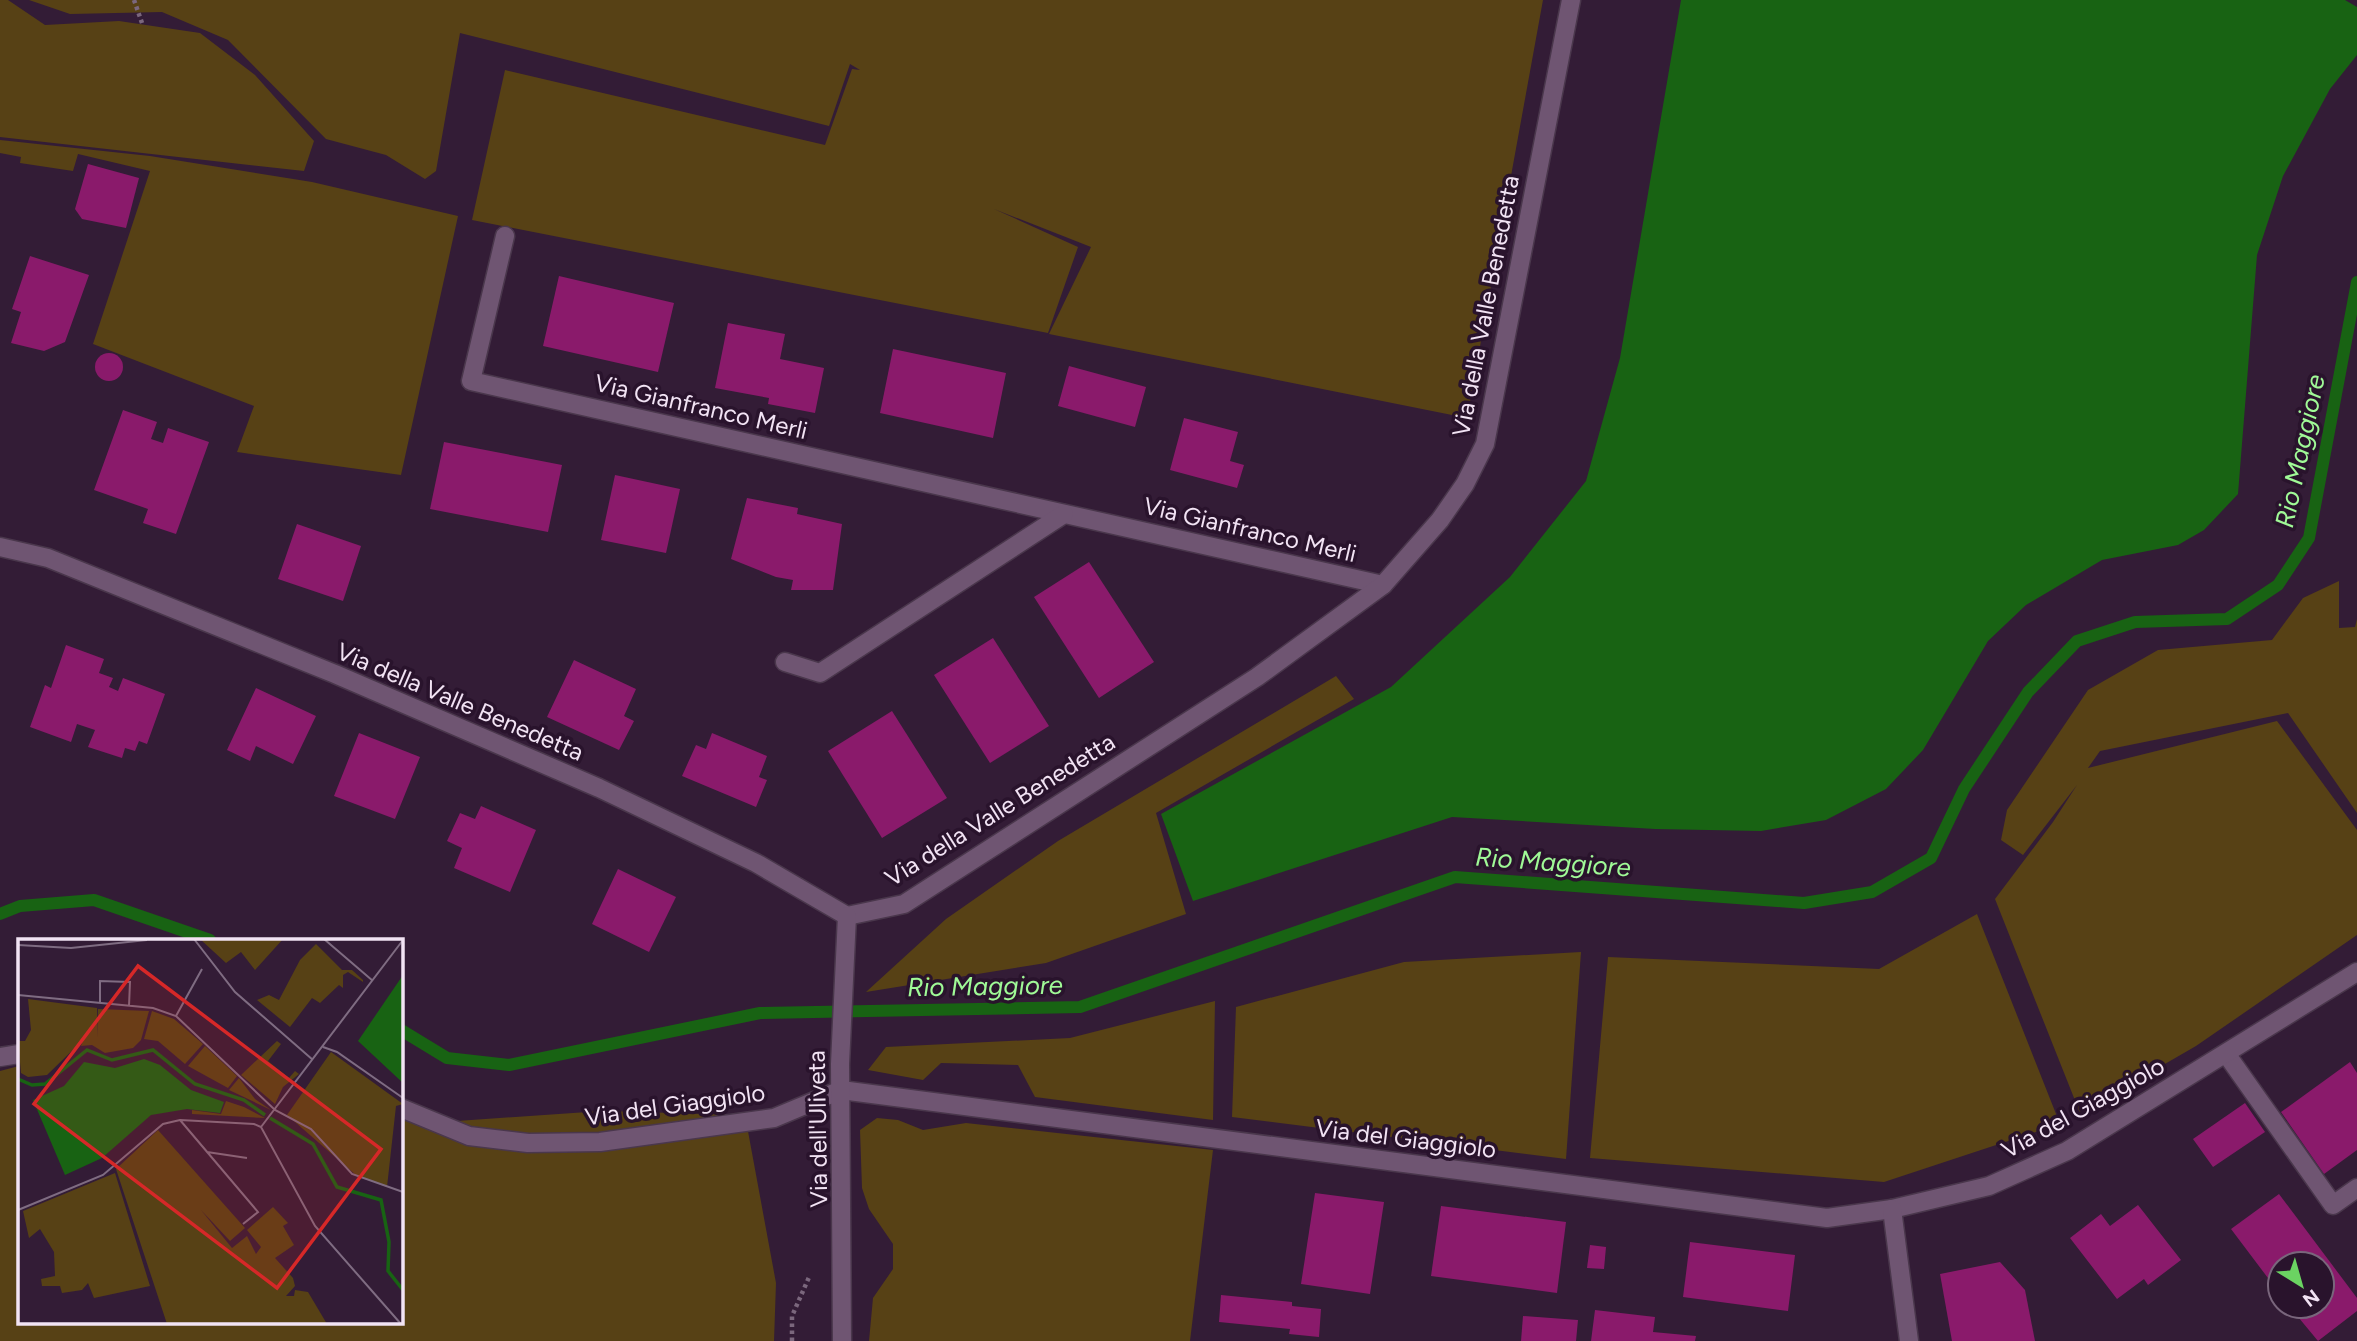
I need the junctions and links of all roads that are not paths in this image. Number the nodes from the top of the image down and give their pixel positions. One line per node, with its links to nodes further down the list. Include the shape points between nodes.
1 (1571, 0): 5 (street, Via della Valle Benedetta, via 1485,444 1440,520)
2 (505, 236): 3 (street, Via Gianfranco Merli, via 471,381)
3 (1065, 514): 5 (street, Via Gianfranco Merli); 6 (street, via 820,673)
4 (0, 547): 7 (street, Via della Valle Benedetta, via 48,558 335,674 599,788 756,863)
5 (1383, 585): 7 (street, Via della Valle Benedetta, via 1257,677 904,904)
6 (785, 662)
7 (847, 916): 12 (street, Via dell'Uliveta)
8 (2357, 972): 10 (street, Via del Giaggiolo)
9 (18, 1054): 11 (street)
10 (2227, 1055): 14 (street, via 2333,1205); 15 (street, Via del Giaggiolo, via 2056,1156 1989,1186)
11 (0, 1057)
12 (841, 1090): 13 (street, Via del Giaggiolo, via 774,1118 600,1142 528,1143 469,1136); 15 (street, Via del Giaggiolo, via 1827,1219); 16 (street, Via dell'Uliveta)
13 (402, 1108)
14 (2357, 1188)
15 (1892, 1209): 17 (street)
16 (842, 1341)
17 (1909, 1341)

